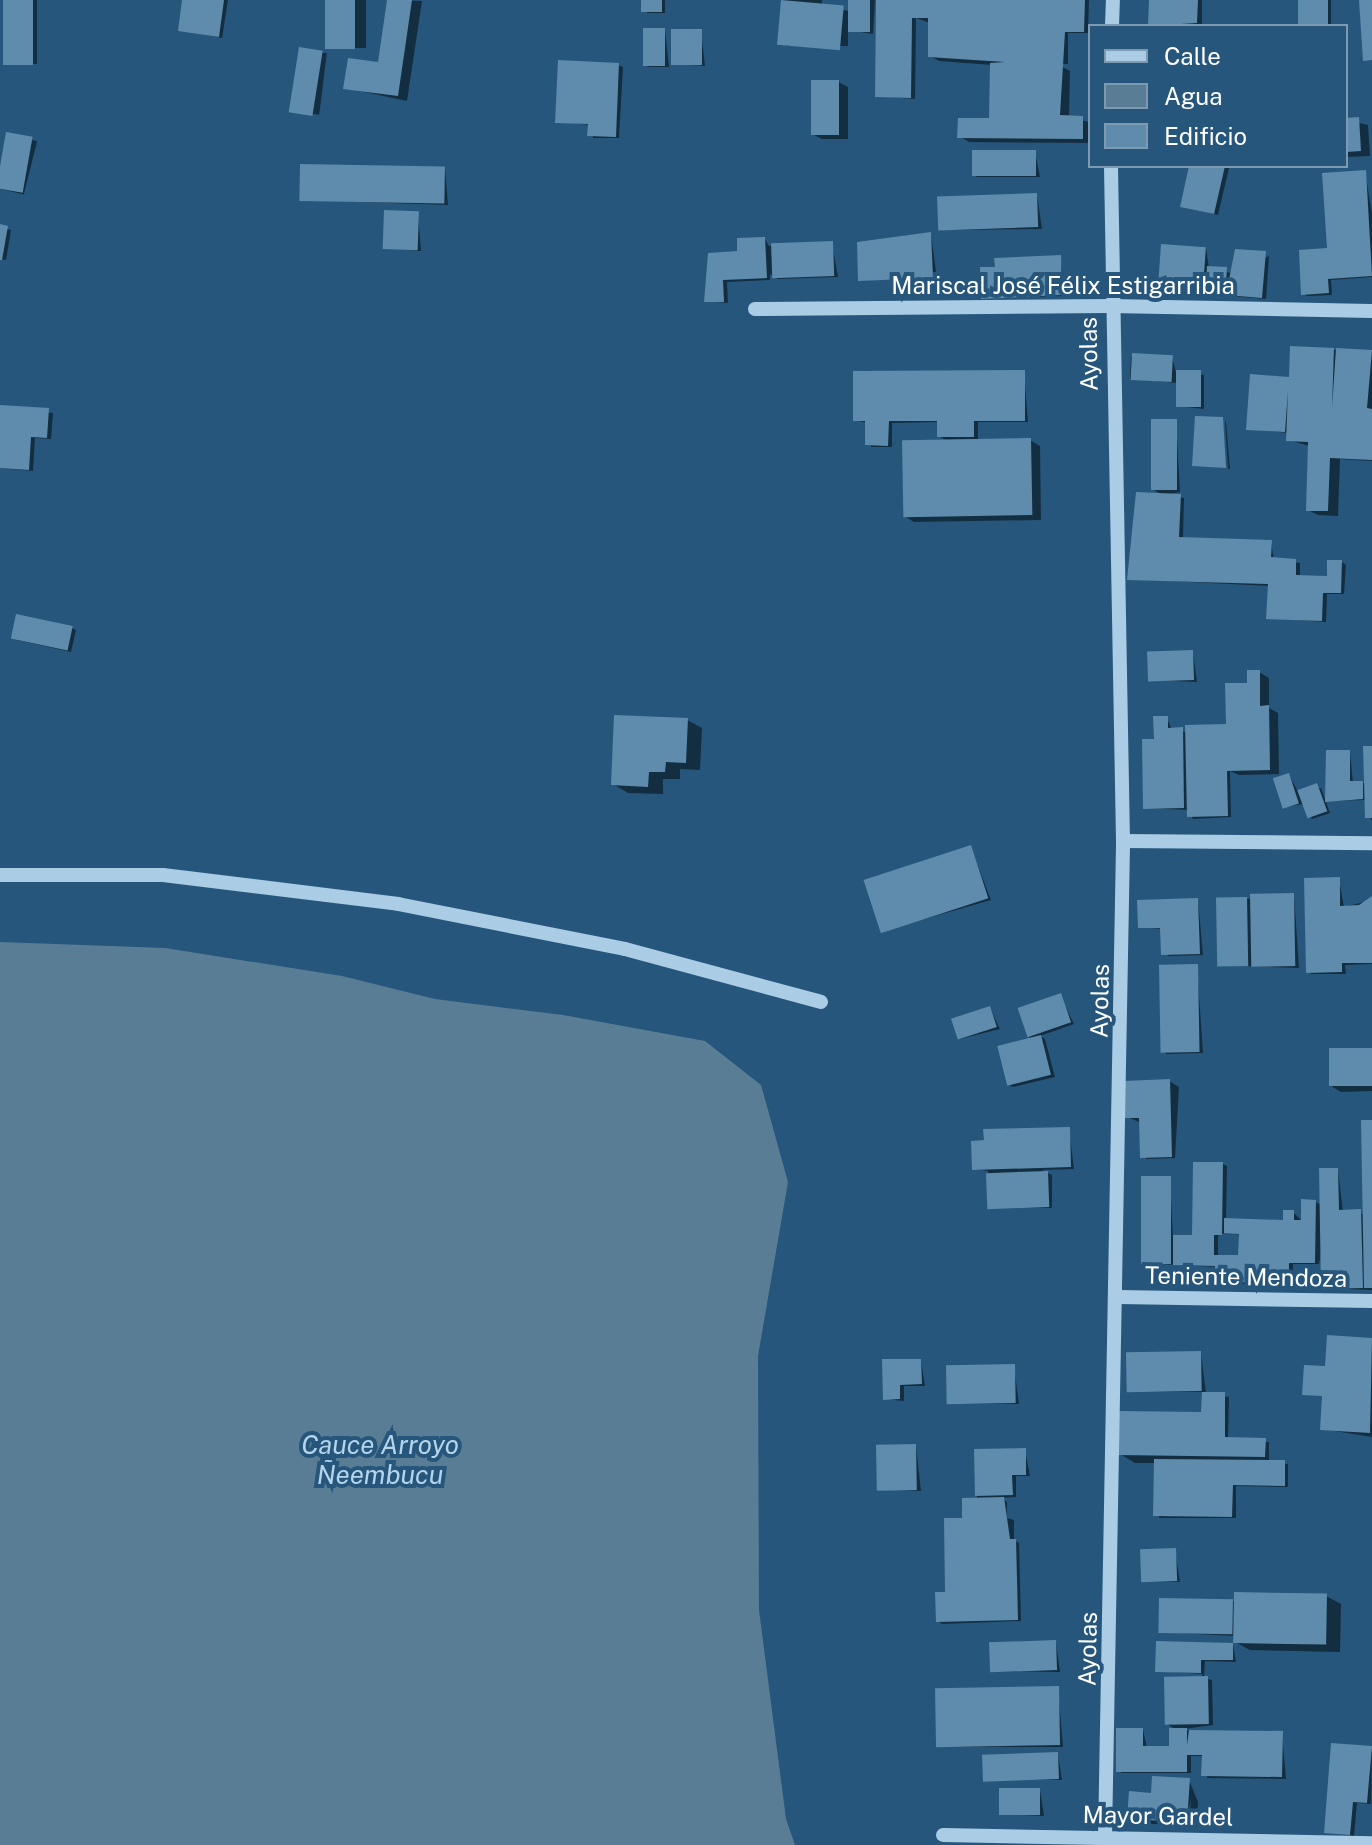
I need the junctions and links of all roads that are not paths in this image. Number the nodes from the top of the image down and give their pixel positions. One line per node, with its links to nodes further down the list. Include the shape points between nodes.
1 (1113, 0): 2 (street)
2 (1112, 24)
3 (1111, 168): 4 (street, Ayolas)
4 (1110, 306): 5 (street, Mariscal José Félix Estigarribia); 6 (street, Mariscal José Félix Estigarribia); 7 (street, Ayolas)
5 (755, 309)
6 (1372, 311)
7 (1123, 841): 8 (street); 11 (street, Ayolas)
8 (1372, 843)
9 (0, 875): 10 (street, via 163,875 398,904 625,949)
10 (821, 1002)
11 (1118, 1297): 12 (street, Teniente Mendoza); 14 (street, Ayolas)
12 (1372, 1301)
13 (943, 1835): 14 (street, Mayor Gardel)
14 (1105, 1837): 15 (street, Mayor Gardel)
15 (1372, 1843)

